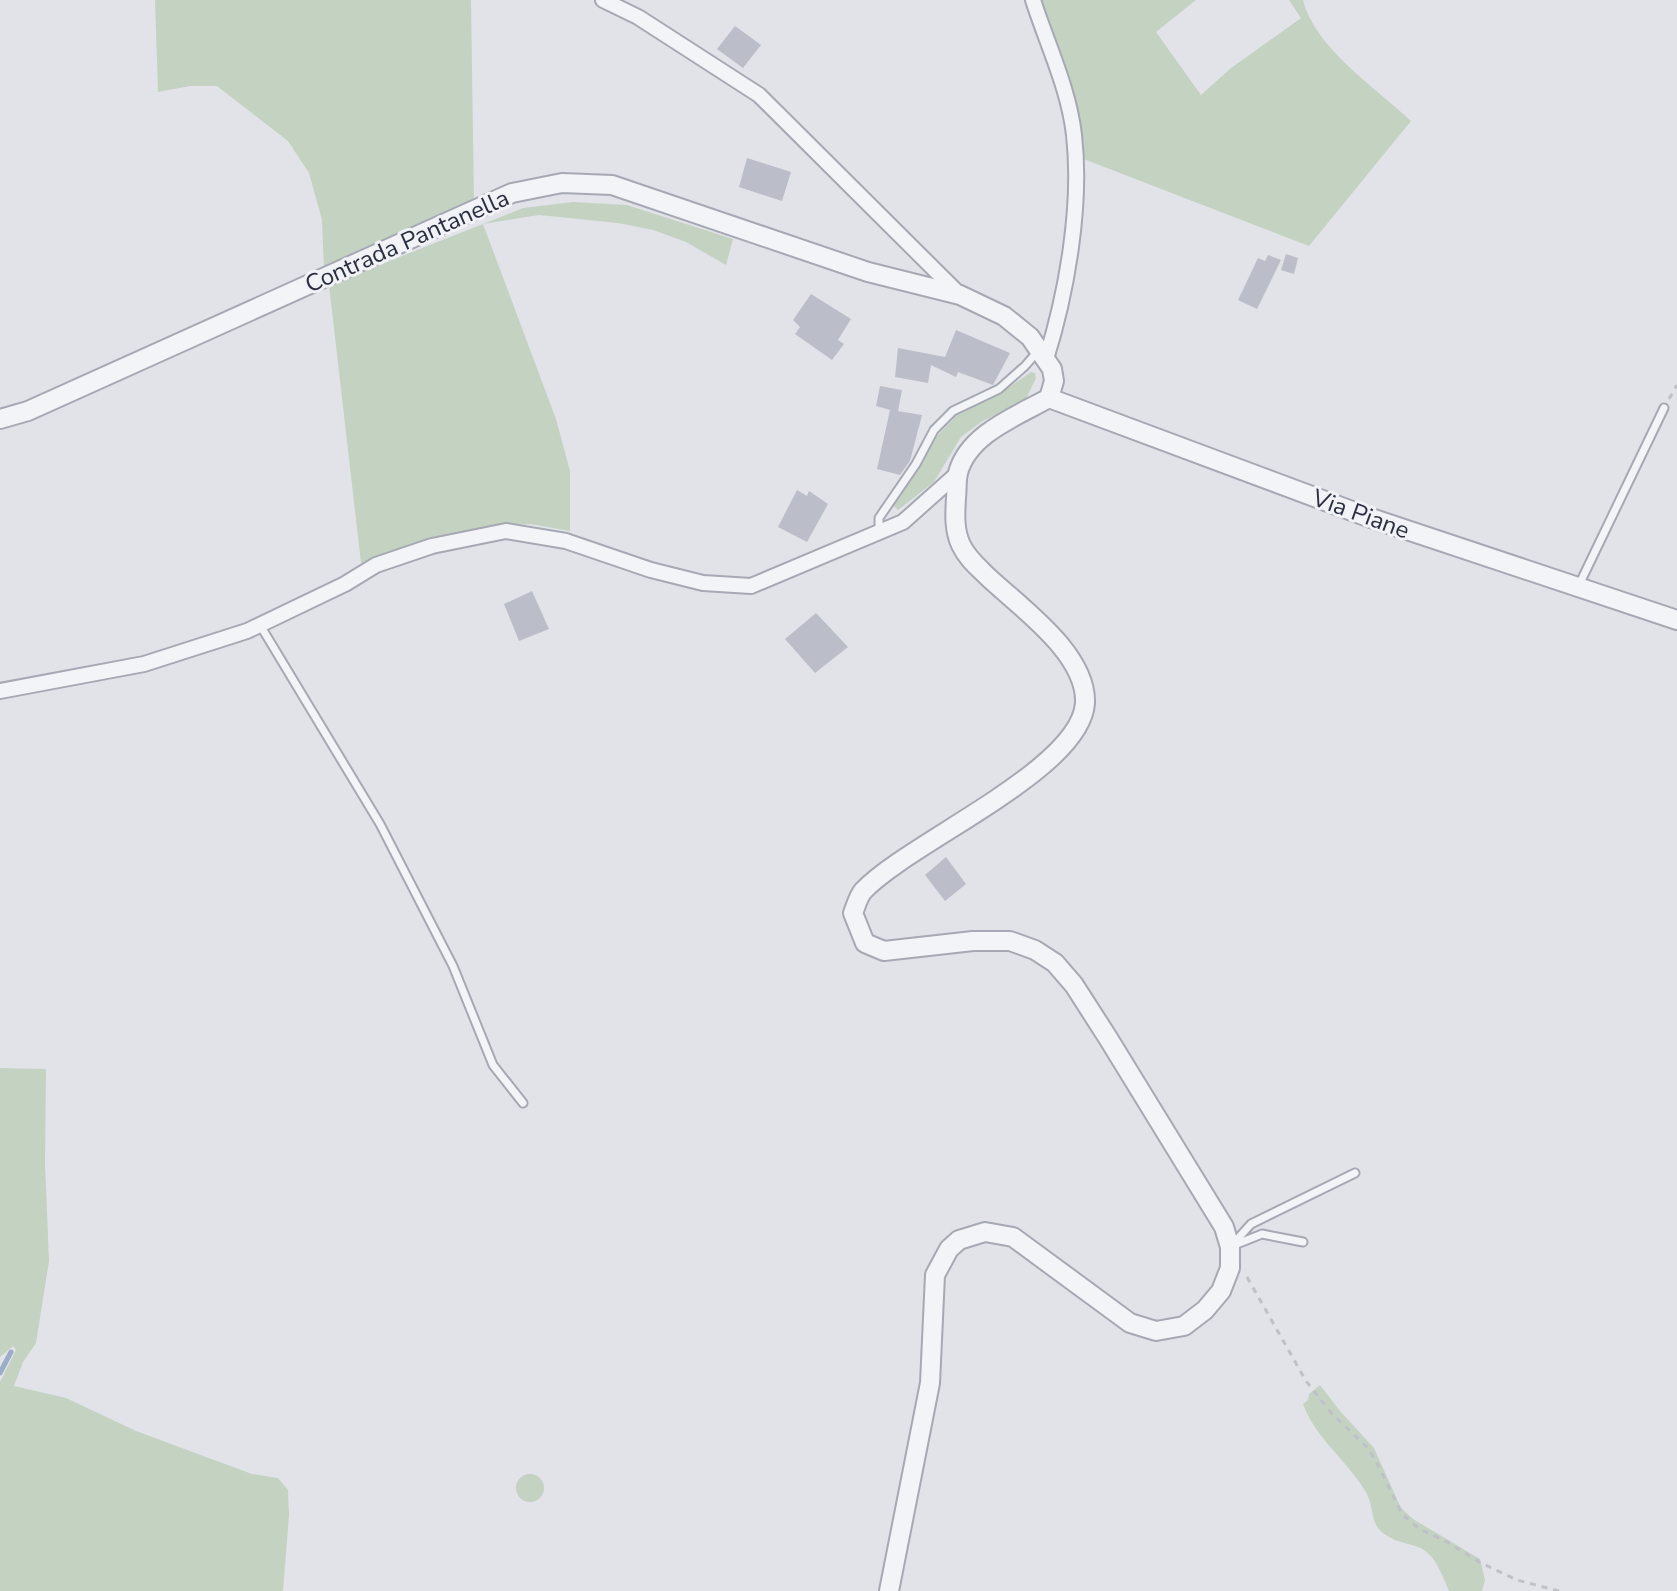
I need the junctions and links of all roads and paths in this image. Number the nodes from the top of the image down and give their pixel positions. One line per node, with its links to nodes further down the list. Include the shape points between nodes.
1 (603, 0): 3 (street, via 759,95)
2 (1033, 0): 4 (street, via 1074,133 1076,173 1070,257 1058,321)
3 (960, 295): 4 (street, Contrada Pantanella, via 1004,316); 7 (street, Contrada Pantanella, via 868,272 612,185 562,183 512,193)
4 (1043, 354): 5 (street, via 1054,381); 9 (lane, via 999,389 953,411 934,430 879,518)
5 (1049, 398): 8 (street, via 995,427 976,443); 10 (street, Via Piane, via 1368,517)
6 (1664, 408): 10 (lane)
7 (0, 419)
8 (958, 473): 9 (street, via 903,522); 17 (street, via 955,519 961,547 1064,648 1085,702 1079,728 1061,750 860,894 853,913 857,929 865,943 884,951 1010,941 1055,963 1108,1038 1224,1227)
9 (879, 534): 12 (street, via 751,586 703,583 566,541 506,531 432,546 376,565)
10 (1579, 587): 11 (street, Via Piane)
11 (1677, 620)
12 (260, 625): 13 (street, via 144,664); 14 (lane, via 380,824 453,966 493,1065)
13 (0, 691)
14 (523, 1103)
15 (1355, 1173): 17 (lane, via 1251,1224)
16 (1303, 1242): 17 (lane, via 1262,1234)
17 (1230, 1247): 18 (street)
18 (1230, 1268): 19 (street, via 1221,1291 1205,1310 1184,1326 1156,1331 1130,1323 1013,1237 985,1232 949,1249 935,1275 930,1383); 20 (path, via 1243,1272 1306,1381 1371,1454 1402,1514 1479,1562)
19 (889, 1591)
20 (1559, 1591)

